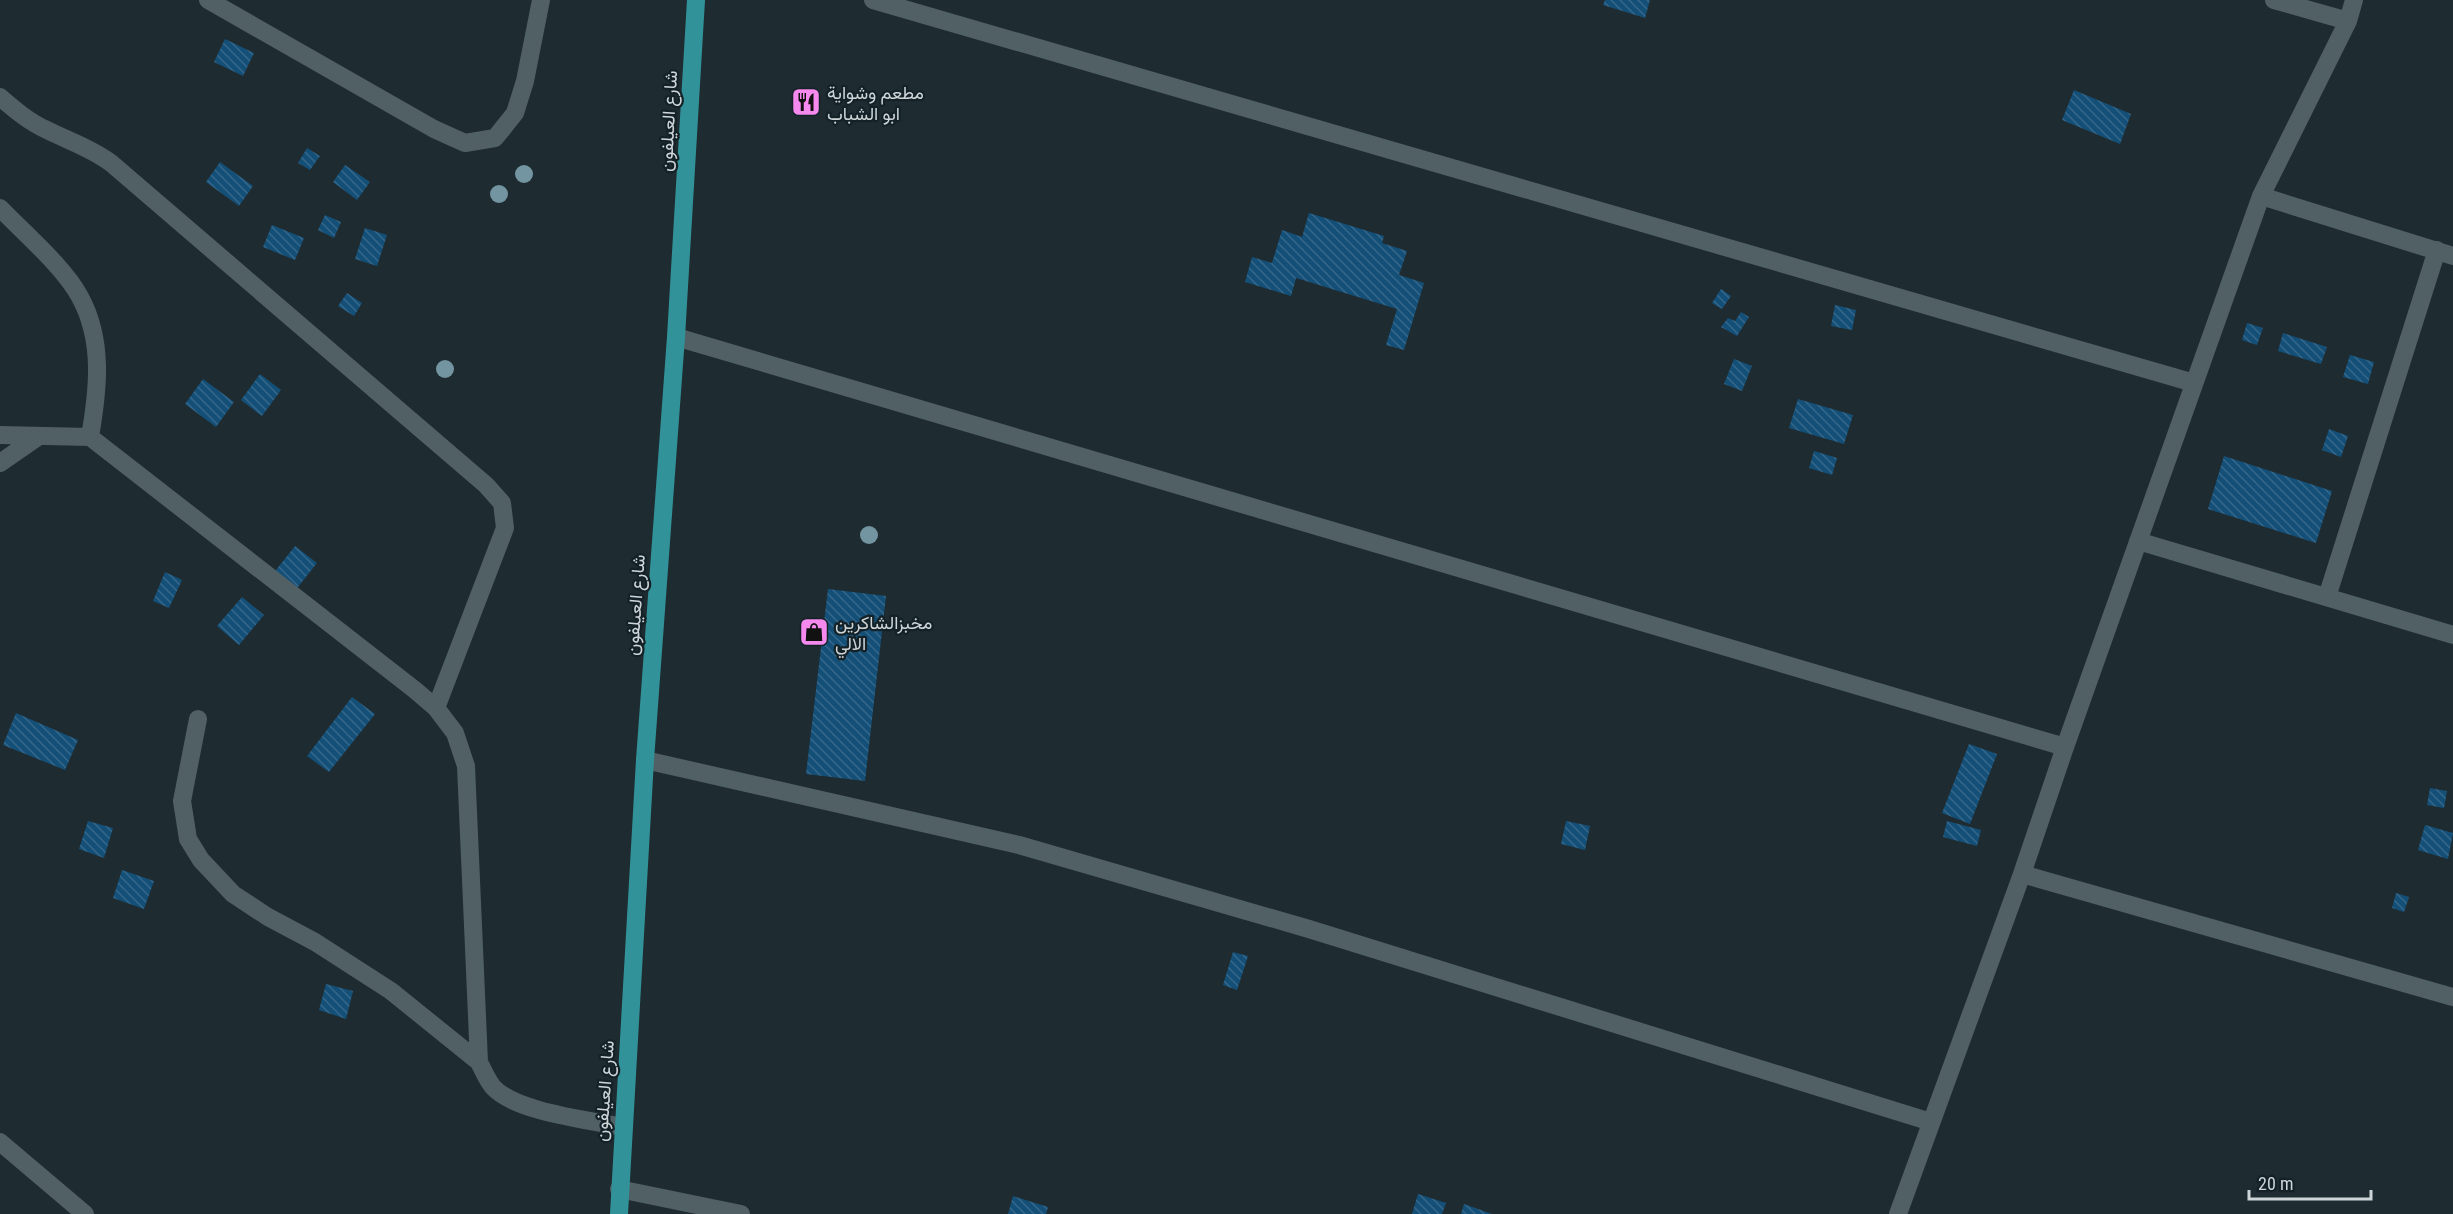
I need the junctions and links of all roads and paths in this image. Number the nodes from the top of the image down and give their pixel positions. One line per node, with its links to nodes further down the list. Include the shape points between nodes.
1 (208, 0): 2 (street, via 465,143 495,138 515,113)
2 (541, 0)
3 (696, 0): 12 (highway, شارع العيلفون)
4 (873, 0): 13 (street)
5 (2274, 0): 7 (street)
6 (2354, 0): 7 (street)
7 (2348, 21): 9 (street)
8 (0, 97): 21 (street, via 23,117 94,150 111,163 486,485 502,503 505,528)
9 (2260, 196): 11 (street); 13 (street)
10 (0, 208): 16 (street, via 80,297 99,365)
11 (2445, 253): 19 (street)
12 (676, 337): 23 (street); 24 (highway, شارع العيلفون)
13 (2194, 383): 18 (street)
14 (0, 435): 15 (street)
15 (39, 436): 16 (street); 17 (street)
16 (90, 437): 21 (street)
17 (0, 463)
18 (2138, 541): 19 (street); 23 (street)
19 (2328, 597): 20 (street)
20 (2453, 635)
21 (436, 708): 27 (street, via 455,733 466,766)
22 (198, 719): 27 (street, via 182,801 188,839 201,860 233,894 391,991)
23 (2065, 747): 25 (street)
24 (645, 760): 28 (street, via 1030,849 1309,929); 29 (highway, شارع العيلفون)
25 (2022, 874): 26 (street); 28 (street)
26 (2453, 997)
27 (479, 1062): 29 (street, via 491,1086 505,1098)
28 (1931, 1122): 35 (street)
29 (623, 1127): 31 (highway, شارع العيلفون)
30 (0, 1142): 32 (street)
31 (619, 1189): 33 (highway, شارع العيلفون); 34 (street)
32 (85, 1214)
33 (618, 1214)
34 (741, 1214)
35 (1898, 1214)

